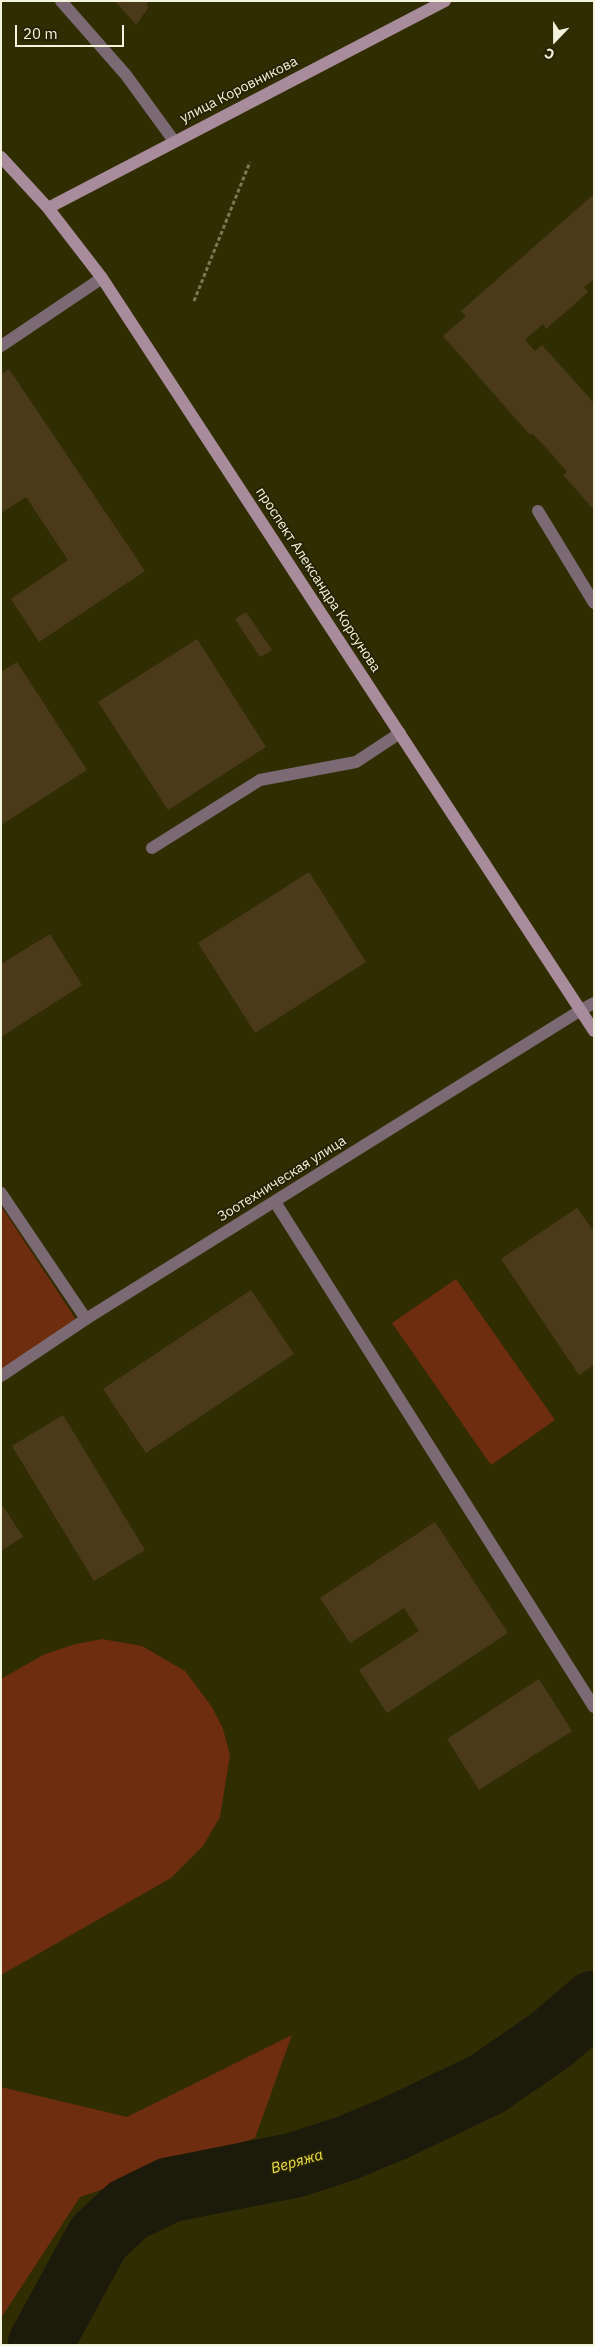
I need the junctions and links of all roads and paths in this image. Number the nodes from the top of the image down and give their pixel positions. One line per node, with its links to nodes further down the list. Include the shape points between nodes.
1 (61, 1): 3 (street, via 126,75)
2 (445, 1): 3 (street, улица Коровникова)
3 (174, 141): 6 (street, улица Коровникова)
4 (1, 157): 6 (street, проспект Александра Корсунова)
5 (250, 162): 8 (path)
6 (48, 208): 7 (street, проспект Александра Корсунова)
7 (102, 278): 9 (street); 12 (street, проспект Александра Корсунова)
8 (194, 301)
9 (1, 346)
10 (538, 511): 11 (street)
11 (594, 603)
12 (400, 733): 13 (street, via 356,762 260,780); 15 (street, проспект Александра Корсунова)
13 (152, 848)
14 (594, 1003): 15 (street, Зоотехническая улица)
15 (581, 1010): 16 (street, проспект Александра Корсунова); 18 (street, Зоотехническая улица)
16 (594, 1030)
17 (1, 1193): 19 (street)
18 (275, 1202): 19 (street, Зоотехническая улица); 21 (street)
19 (86, 1320): 20 (street, Зоотехническая улица)
20 (1, 1376)
21 (594, 1707)

